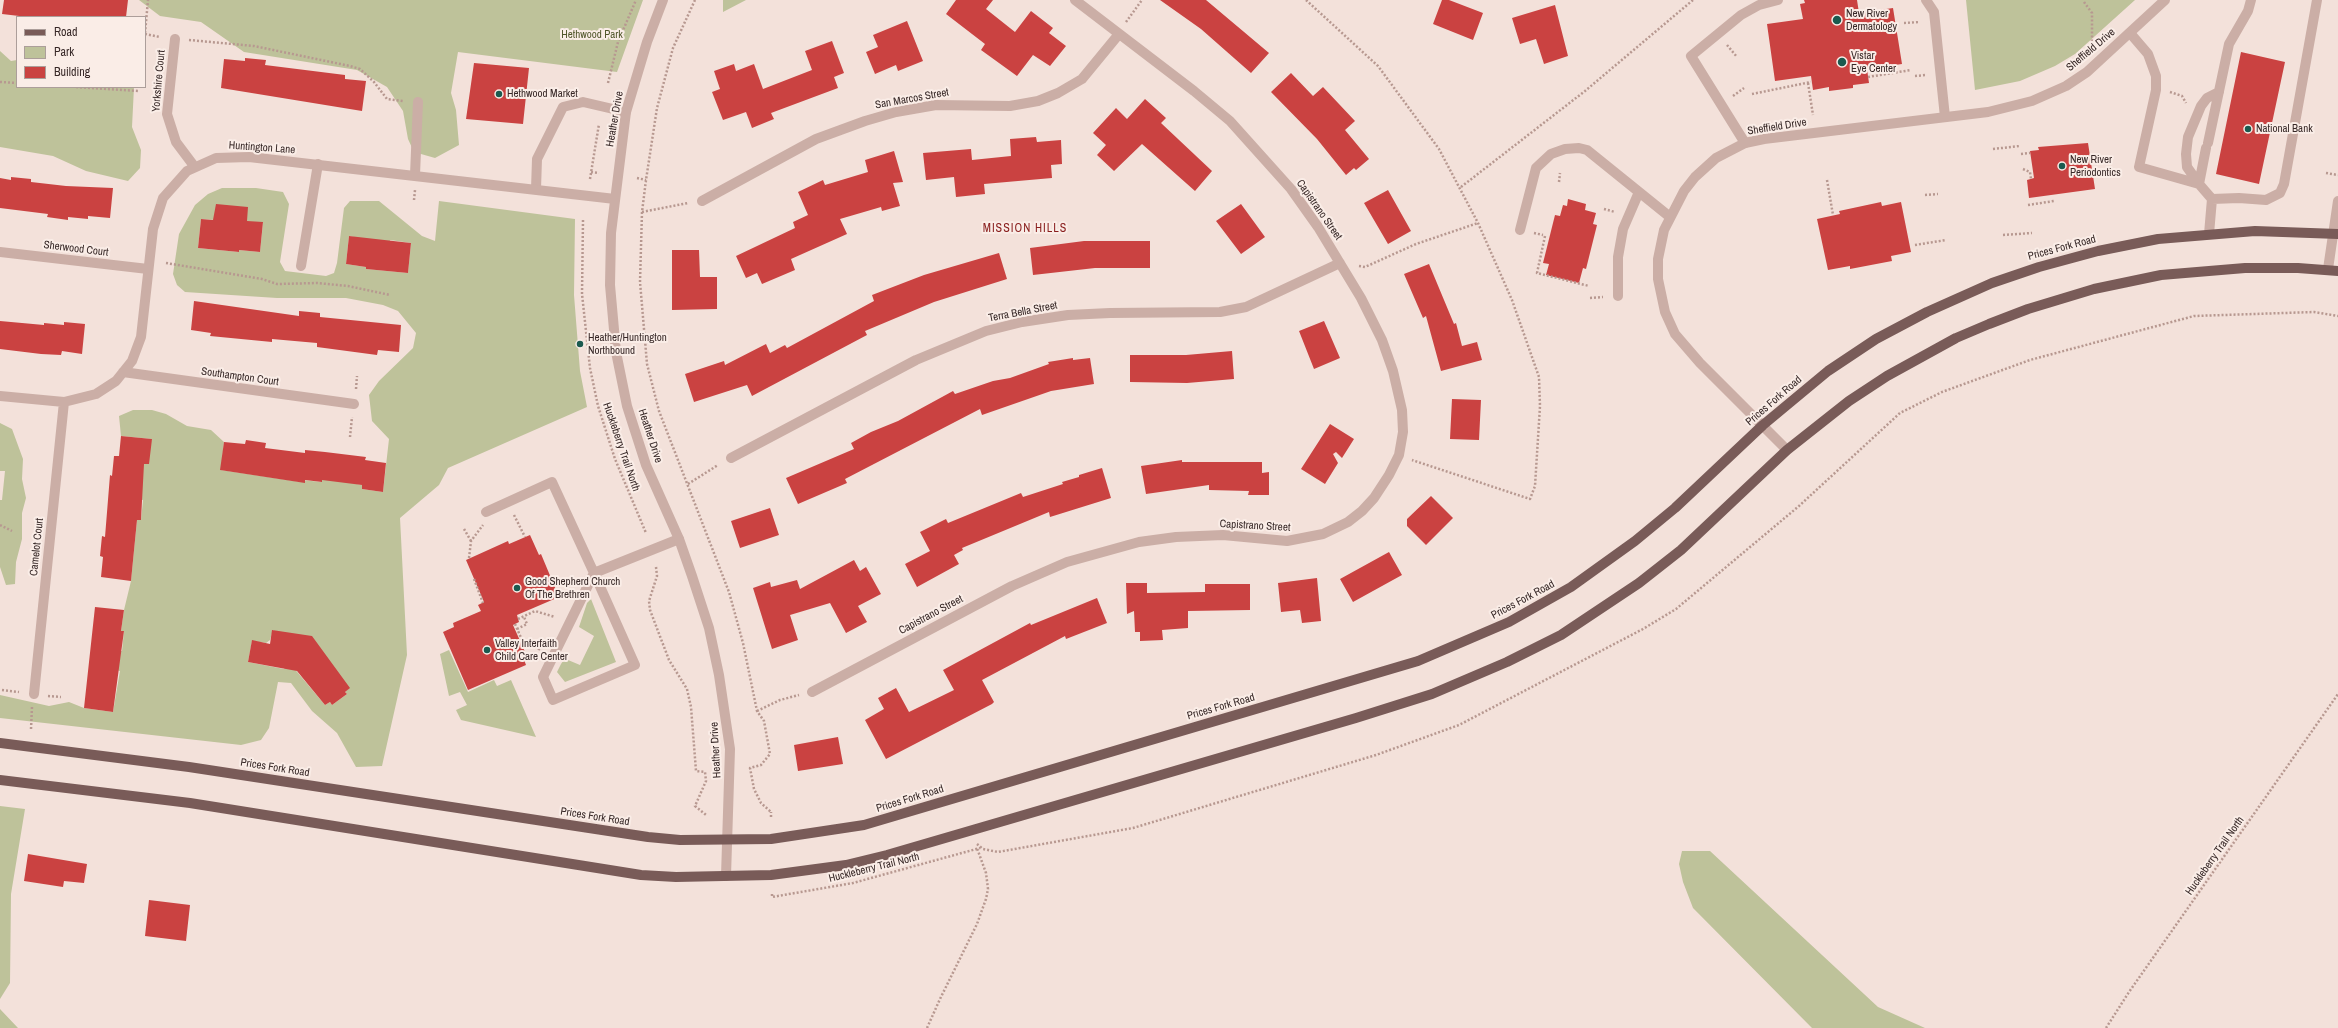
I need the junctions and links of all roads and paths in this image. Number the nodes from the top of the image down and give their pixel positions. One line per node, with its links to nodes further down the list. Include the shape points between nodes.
1 (148, 0): 15 (path)
2 (636, 0): 26 (path, via 618,42)
3 (663, 0): 36 (street, Heather Drive, via 644,49)
4 (696, 0): 57 (path, via 673,48 657,108)
5 (1076, 0): 17 (street, Capistrano Street)
6 (1142, 0): 17 (path)
7 (1306, 0): 61 (path, via 1378,66 1439,149)
8 (1693, 0): 61 (path, via 1585,91)
9 (1778, 0): 40 (street, via 1759,5 1741,15 1691,56)
10 (1926, 0): 38 (street, via 1934,12)
11 (2166, 0): 16 (street, Sheffield Drive)
12 (2251, 0): 31 (street, via 2248,11 2229,44)
13 (2317, 0): 67 (street, via 2284,184 2280,193 2266,200)
14 (2084, 2): 20 (path, via 2092,13)
15 (146, 22)
16 (2130, 33): 38 (street, Sheffield Drive, via 2087,72 2032,102 2008,109); 60 (street, via 2148,54 2156,76 2156,90 2139,168)
17 (1119, 34): 68 (street, San Marcos Street, via 1082,79 1058,93 1038,101 1010,106 936,105 865,120 816,140); 87 (street, Capistrano Street, via 1194,91 1248,140 1291,189)
18 (175, 39): 46 (street, Yorkshire Court, via 167,114 176,142)
19 (206, 43): 33 (path, via 261,47 350,66 360,70 374,82)
20 (2092, 44)
21 (1911, 70): 22 (path)
22 (1868, 77)
23 (0, 82): 25 (path)
24 (1812, 82): 27 (path)
25 (16, 83)
26 (608, 83)
27 (1808, 83): 32 (path); 37 (path)
28 (92, 88): 29 (path)
29 (138, 91)
30 (2168, 92): 35 (path, via 2182,96 2187,104)
31 (2219, 92): 60 (street); 60 (street, via 2207,98 2201,106 2188,137 2188,167)
32 (1752, 94)
33 (387, 99)
34 (418, 102): 52 (street)
35 (2191, 105)
36 (626, 112): 62 (street, via 583,102 563,107 537,159); 66 (street, Heather Drive)
37 (1812, 115)
38 (1944, 117): 40 (street, Sheffield Drive)
39 (599, 124): 48 (path)
40 (1745, 143): 75 (street, Sheffield Drive, via 1716,158 1695,177)
41 (2020, 146): 42 (path)
42 (1993, 149)
43 (2030, 153): 44 (path)
44 (2021, 154)
45 (318, 164): 46 (street, Huntington Lane, via 228,156); 52 (street, Huntington Lane); 88 (street)
46 (194, 166): 91 (street, Huntington Lane, via 181,176 163,198 154,229)
47 (2023, 169): 55 (path, via 2030,172)
48 (591, 172): 49 (path); 56 (path)
49 (599, 173)
50 (1560, 173): 59 (path)
51 (2326, 173): 53 (path)
52 (415, 175): 62 (street, Huntington Lane)
53 (2338, 175)
54 (637, 178): 57 (path)
55 (2031, 179)
56 (590, 180)
57 (646, 180): 73 (path)
58 (1827, 180): 74 (path)
59 (1558, 182)
60 (2199, 184): 67 (street)
61 (1461, 187): 77 (path)
62 (536, 189): 66 (street, Huntington Lane)
63 (1639, 192): 75 (street); 78 (street, via 1587,150 1565,149 1551,154 1536,168); 95 (street, via 1623,229 1618,257)
64 (1938, 194): 65 (path)
65 (1925, 196)
66 (615, 199): 114 (street, Heather Drive, via 611,233 610,285 618,366 641,452)
67 (2212, 199): 80 (street)
68 (702, 201)
69 (2054, 201): 72 (path)
70 (2338, 201): 81 (street)
71 (672, 206): 73 (path)
72 (2028, 206)
73 (642, 212): 105 (path, via 640,282 647,364 660,410)
74 (1833, 216)
75 (1670, 217): 100 (street, Sheffield Drive, via 1664,230 1658,259 1660,293 1665,312 1675,334)
76 (583, 220): 112 (path, Huckleberry Trail North, via 582,294 590,368 598,406 615,459)
77 (1478, 223): 90 (path, via 1416,244); 102 (path, via 1512,300 1539,377 1536,472 1530,499)
78 (1520, 230)
79 (2032, 233): 82 (path)
80 (2209, 234): 81 (main road, Prices Fork Road, via 2269,231); 100 (main road, Prices Fork Road, via 2158,239 2098,251 1992,283 1927,312 1876,339 1828,371)
81 (2336, 234): 92 (street)
82 (2003, 235)
83 (1546, 236): 93 (path, via 1537,273)
84 (1946, 240): 85 (path)
85 (1915, 245)
86 (0, 252): 91 (street, Sherwood Court)
87 (1340, 263): 102 (street, Capistrano Street, via 1382,340 1393,371 1402,410 1403,432); 103 (street, Terra Bella Street, via 1246,306 1220,312 1068,316 1022,322 986,331 916,360)
88 (301, 266)
89 (164, 267): 94 (path, via 168,264 262,279 277,284 317,283)
90 (1364, 267)
91 (148, 269): 96 (street, Huntington Lane, via 141,337 132,361)
92 (2333, 270): 101 (main road, via 2245,268 2161,275 2094,289 2028,308 1956,338 1887,376 1849,401)
93 (1589, 286)
94 (390, 294)
95 (1618, 296)
96 (123, 372): 98 (street, Huntington Lane, via 116,381 96,394); 99 (street, Southampton Court)
97 (0, 396): 98 (street, Huntington Lane)
98 (64, 402): 128 (street, Camelot Court)
99 (354, 404)
100 (1763, 426): 101 (street, Sheffield Drive); 141 (main road, Prices Fork Road, via 1674,508 1604,565 1538,608 1437,654 864,825 771,839)
101 (1787, 450): 140 (main road, via 1681,550 1639,583 1561,635 1507,662 1432,694 1356,718)
102 (1399, 455): 127 (street, Capistrano Street, via 1374,498 1362,511 1348,522 1322,534 1287,541 1223,535 1139,542 1067,562 1012,586)
103 (731, 458)
104 (709, 471): 105 (path)
105 (688, 484): 132 (path, via 730,592)
106 (486, 512): 118 (street, via 552,482)
107 (484, 523): 115 (path)
108 (0, 525): 111 (path)
109 (520, 528): 113 (path)
110 (464, 529): 115 (path)
111 (12, 531)
112 (646, 533)
113 (525, 538)
114 (679, 539): 118 (street); 141 (street, Heather Drive, via 709,628 723,698 730,749)
115 (471, 541): 116 (path)
116 (469, 558)
117 (656, 567): 137 (path, via 657,576 649,601 650,610 669,660 688,695 696,772 705,772 706,782 695,806)
118 (594, 573): 118 (street, via 543,677 553,700 635,666)
119 (474, 579): 120 (path)
120 (483, 603)
121 (524, 617): 122 (path, via 535,611); 123 (path); 125 (path, via 527,624)
122 (556, 617)
123 (518, 619)
124 (515, 624): 125 (path)
125 (517, 628): 126 (path, via 526,644 539,648)
126 (536, 654)
127 (812, 692)
128 (34, 694)
129 (2338, 694): 146 (path, Huckleberry Trail North)
130 (789, 697): 132 (path)
131 (33, 705): 133 (path)
132 (757, 711): 136 (path, via 764,721 770,754 761,765 750,768 754,789 761,803)
133 (31, 729)
134 (0, 743): 141 (main road, Prices Fork Road, via 189,767 648,838)
135 (0, 780): 143 (main road, via 190,803 641,875)
136 (771, 812): 138 (path); 139 (path)
137 (706, 815)
138 (767, 815)
139 (771, 817)
140 (969, 831): 142 (path); 143 (main road, via 846,865 771,875)
141 (727, 840): 143 (street, Heather Drive)
142 (979, 848): 144 (path, Huckleberry Trail North, via 853,883); 145 (path, via 986,873 986,899 977,924)
143 (726, 876)
144 (772, 894)
145 (927, 1028)
146 (2106, 1028)

